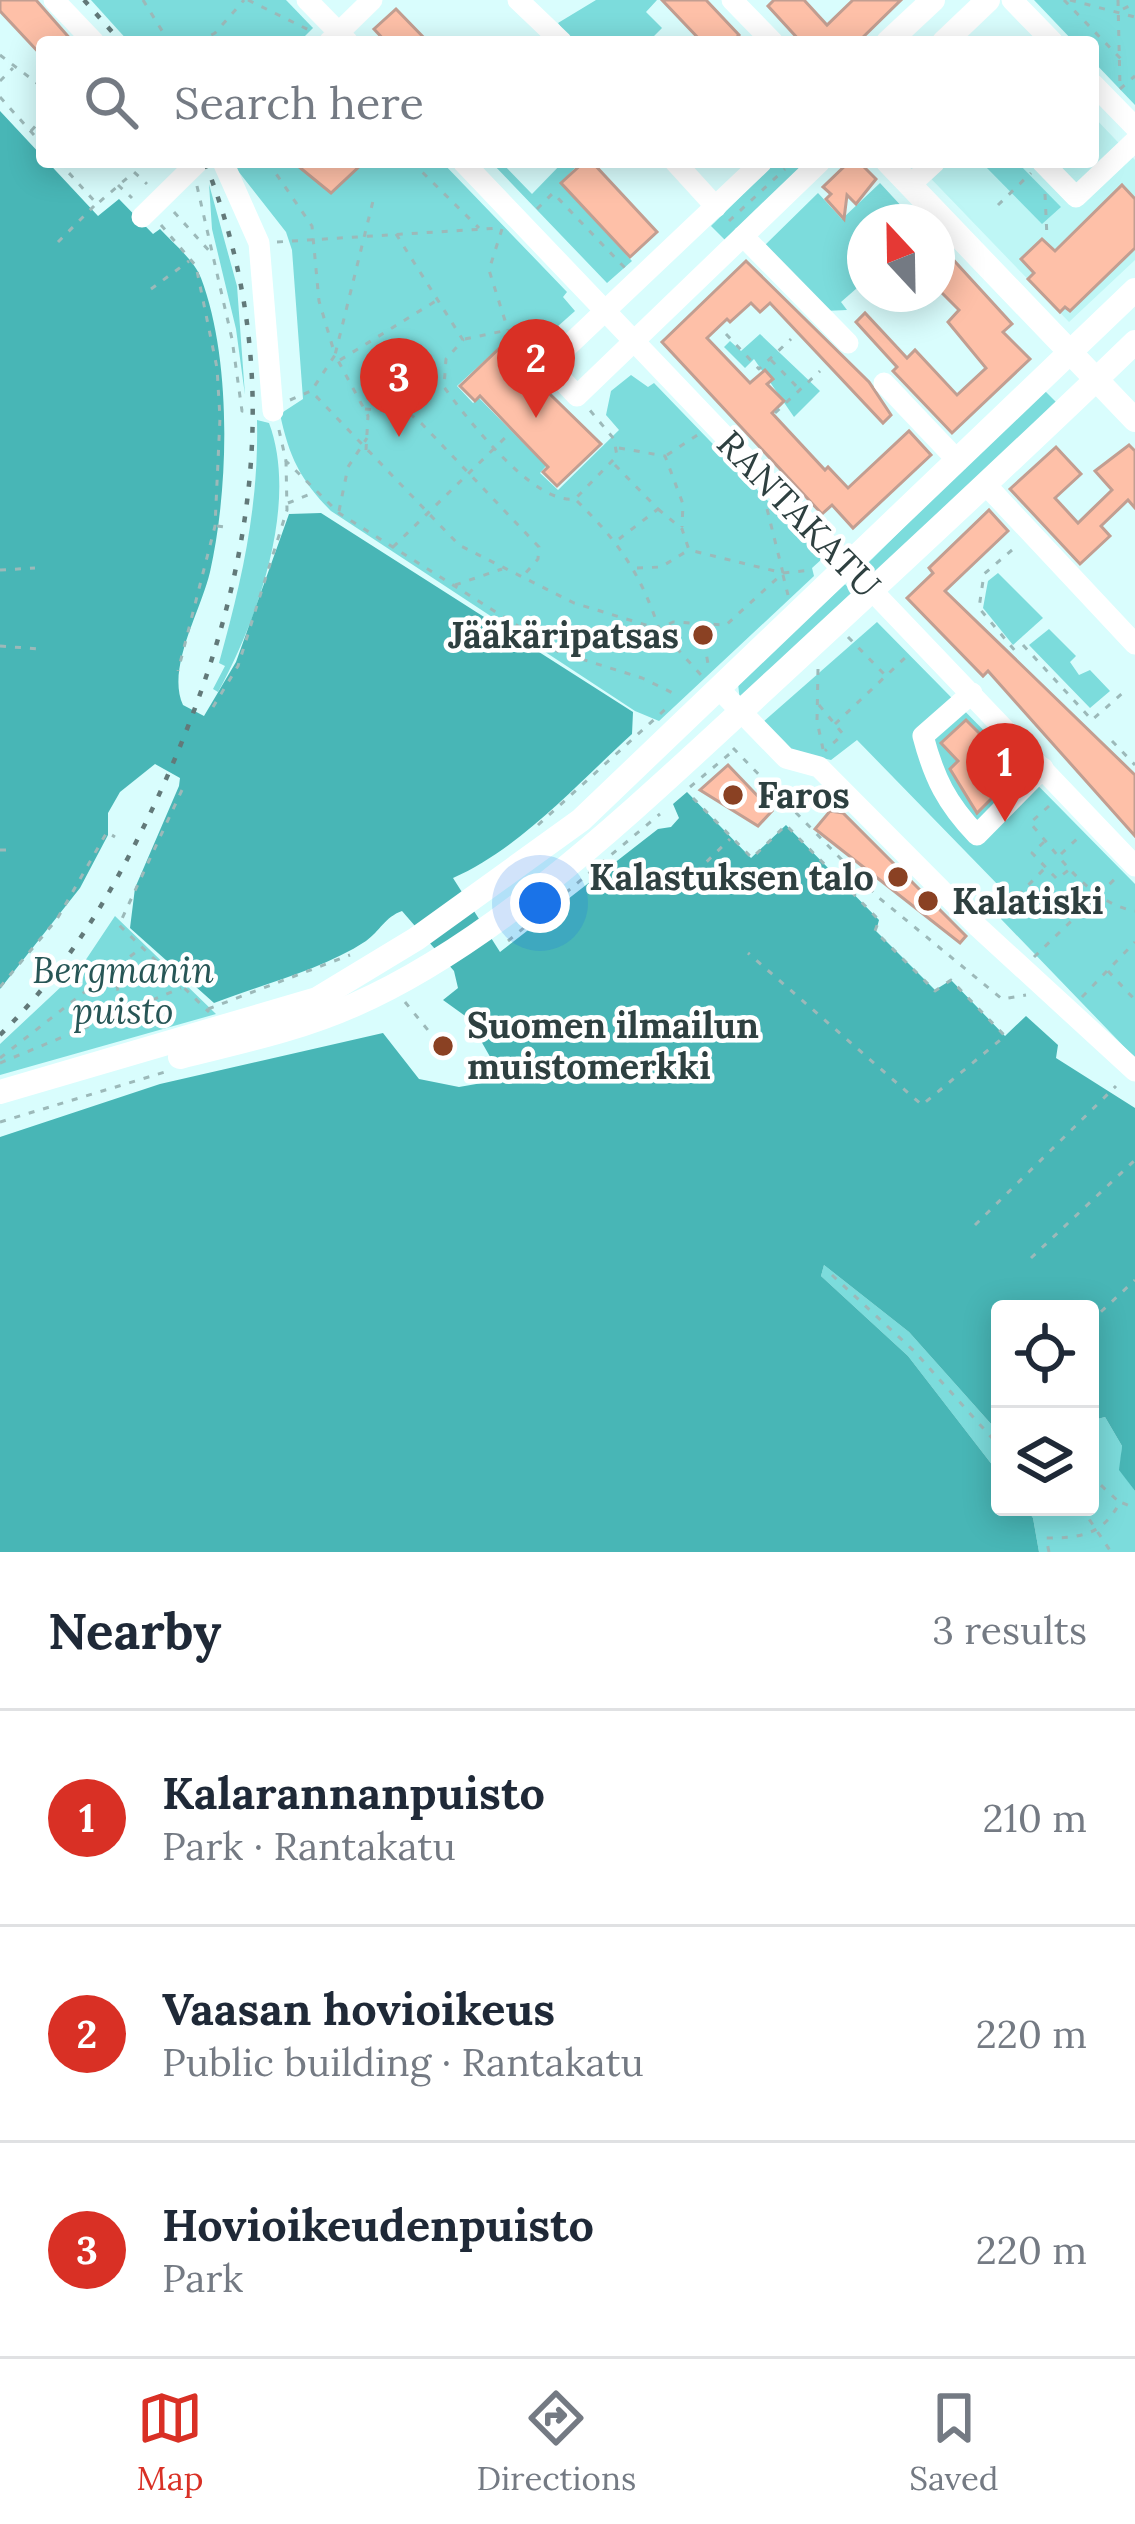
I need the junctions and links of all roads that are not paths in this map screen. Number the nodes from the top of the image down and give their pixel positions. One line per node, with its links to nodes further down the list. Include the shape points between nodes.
1 (54, 0): 9 (street)
2 (307, 0): 10 (street)
3 (373, 0): 11 (street)
4 (518, 0): 12 (street)
5 (733, 0): 13 (street)
6 (933, 0): 14 (main road)
7 (988, 0): 15 (main road)
8 (1012, 0): 16 (street)
9 (88, 36)
10 (332, 36)
11 (334, 36)
12 (556, 36)
13 (767, 36)
14 (894, 36)
15 (950, 36)
16 (1047, 36)
17 (1099, 90): 18 (street)
18 (1135, 128)
19 (1135, 141): 28 (street, via 1076,196)
20 (196, 168): 31 (street, via 155,191)
21 (227, 168): 41 (street, via 260,243)
22 (468, 168): 34 (street, RANTAKATU, via 510,226)
23 (680, 168): 30 (street)
24 (757, 168): 30 (street)
25 (814, 168): 32 (street)
26 (894, 168): 29 (main road)
27 (928, 168): 29 (street)
28 (1049, 168)
29 (910, 185): 38 (main road)
30 (716, 207): 34 (street)
31 (152, 222)
32 (743, 236): 35 (street); 37 (street)
33 (1135, 290): 38 (main road)
34 (605, 313): 35 (street, RANTAKATU); 35 (street, via 548,365 577,396)
35 (634, 342): 45 (street, RANTAKATU)
36 (1135, 342): 39 (main road)
37 (848, 343)
38 (1070, 352): 39 (main road); 43 (main road)
39 (1096, 380): 42 (main road); 44 (main road)
40 (884, 383): 43 (street)
41 (273, 411)
42 (1135, 420)
43 (958, 460): 45 (main road)
44 (986, 484): 46 (main road); 47 (street)
45 (848, 565): 46 (street, RANTAKATU); 48 (main road)
46 (874, 591): 49 (street, RANTAKATU); 50 (main road)
47 (1135, 644)
48 (712, 682): 50 (street); 54 (main road, via 696,711 580,820 416,939 297,1007)
49 (972, 693): 51 (street, RANTAKATU); 51 (street, via 923,736 954,812 977,835)
50 (738, 713): 53 (street, via 786,758 821,760 982,932); 55 (main road, via 508,928 285,1030)
51 (1043, 768): 52 (street, RANTAKATU)
52 (1134, 864)
53 (1135, 1071)
54 (0, 1092)
55 (0, 1109)

